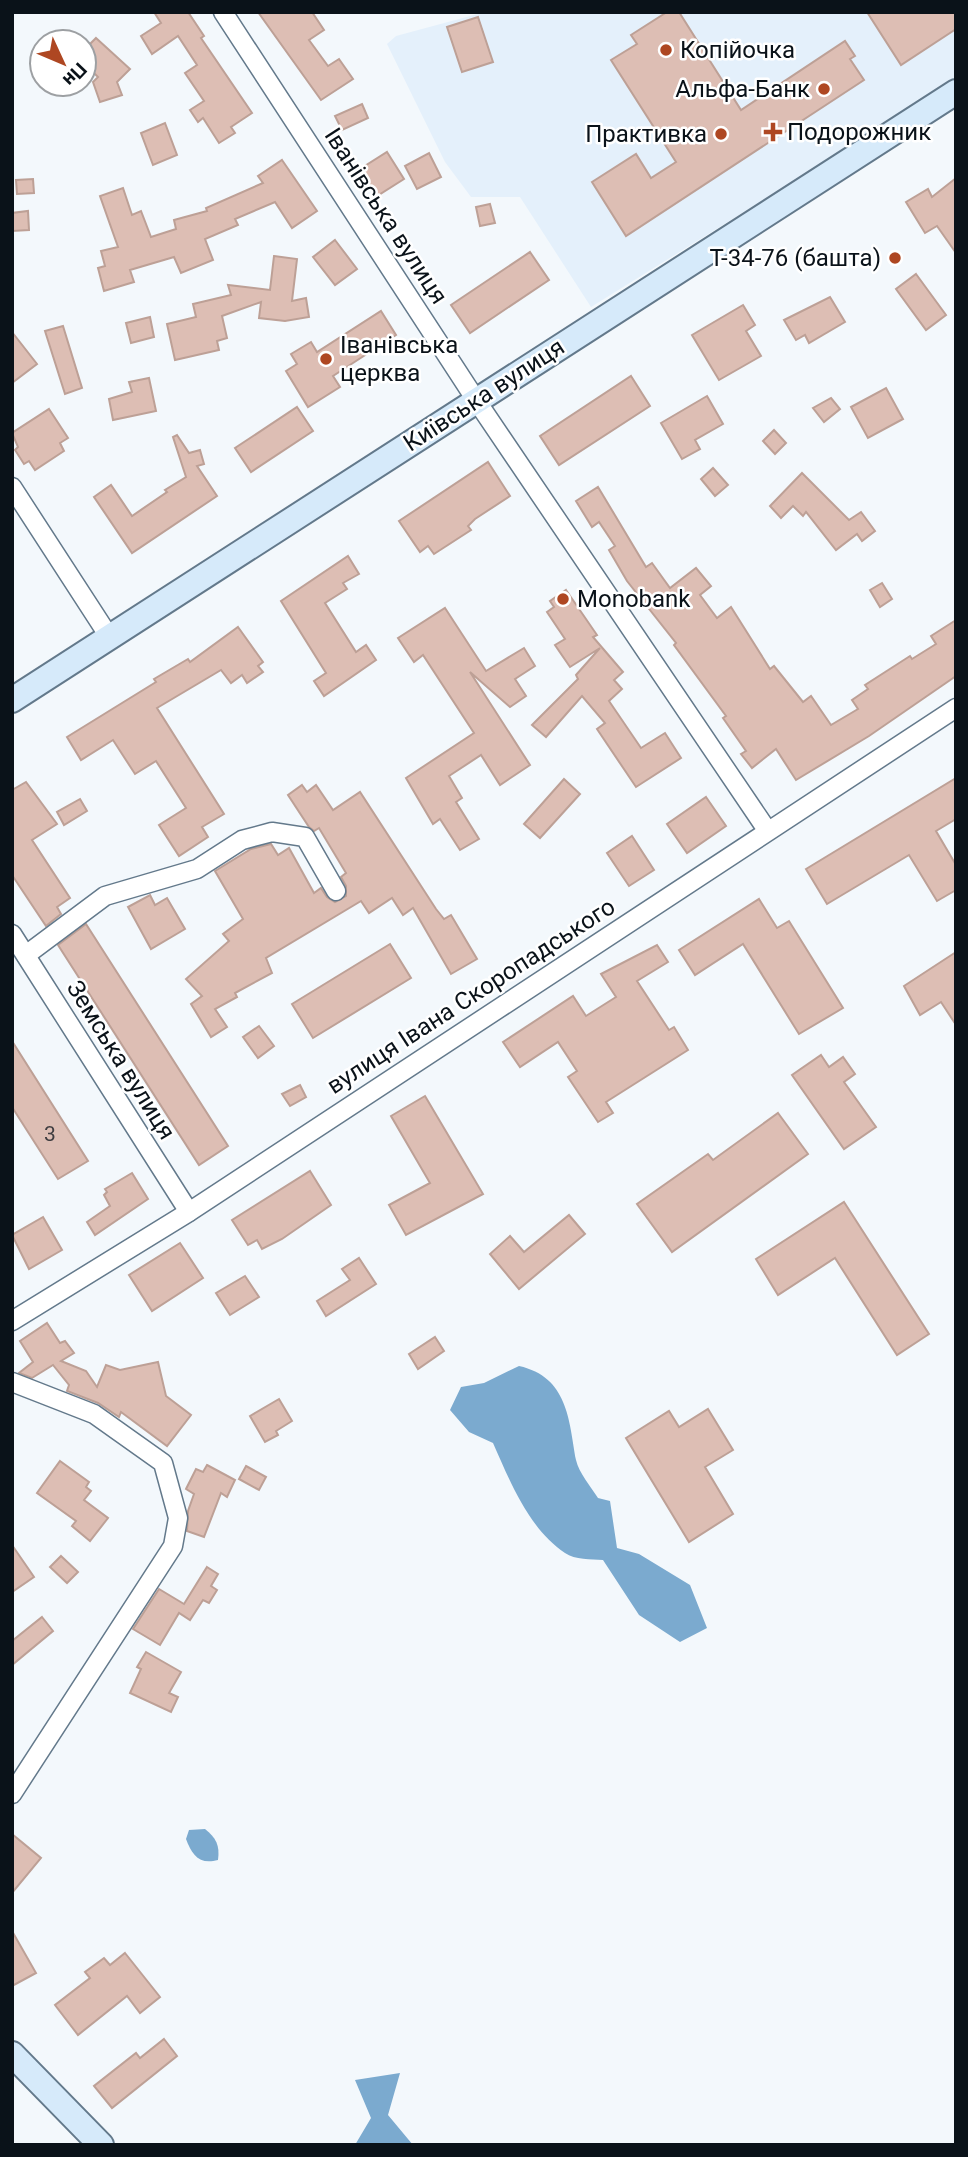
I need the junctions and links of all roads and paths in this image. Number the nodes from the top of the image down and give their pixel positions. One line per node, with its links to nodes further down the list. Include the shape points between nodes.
1 (223, 12): 3 (street, Іванівська вулиця)
2 (956, 92): 3 (main road, Київська вулиця)
3 (476, 400): 5 (main road, Київська вулиця); 8 (street, Іванівська вулиця)
4 (12, 487): 5 (street)
5 (110, 638): 6 (main road, Київська вулиця)
6 (12, 700)
7 (956, 708): 8 (street, вулиця Івана Скоропадського)
8 (767, 830): 12 (street, вулиця Івана Скоропадського)
9 (337, 891): 11 (street, via 305,837 272,832 242,840 197,869 105,896)
10 (12, 934): 11 (street, Земська вулиця)
11 (26, 955): 12 (street, Земська вулиця)
12 (189, 1212): 13 (street, вулиця Івана Скоропадського)
13 (12, 1321)
14 (12, 1382): 15 (street, via 94,1414 163,1463 178,1518 173,1546)
15 (12, 1794)
16 (12, 2054): 17 (main road)
17 (102, 2145)

